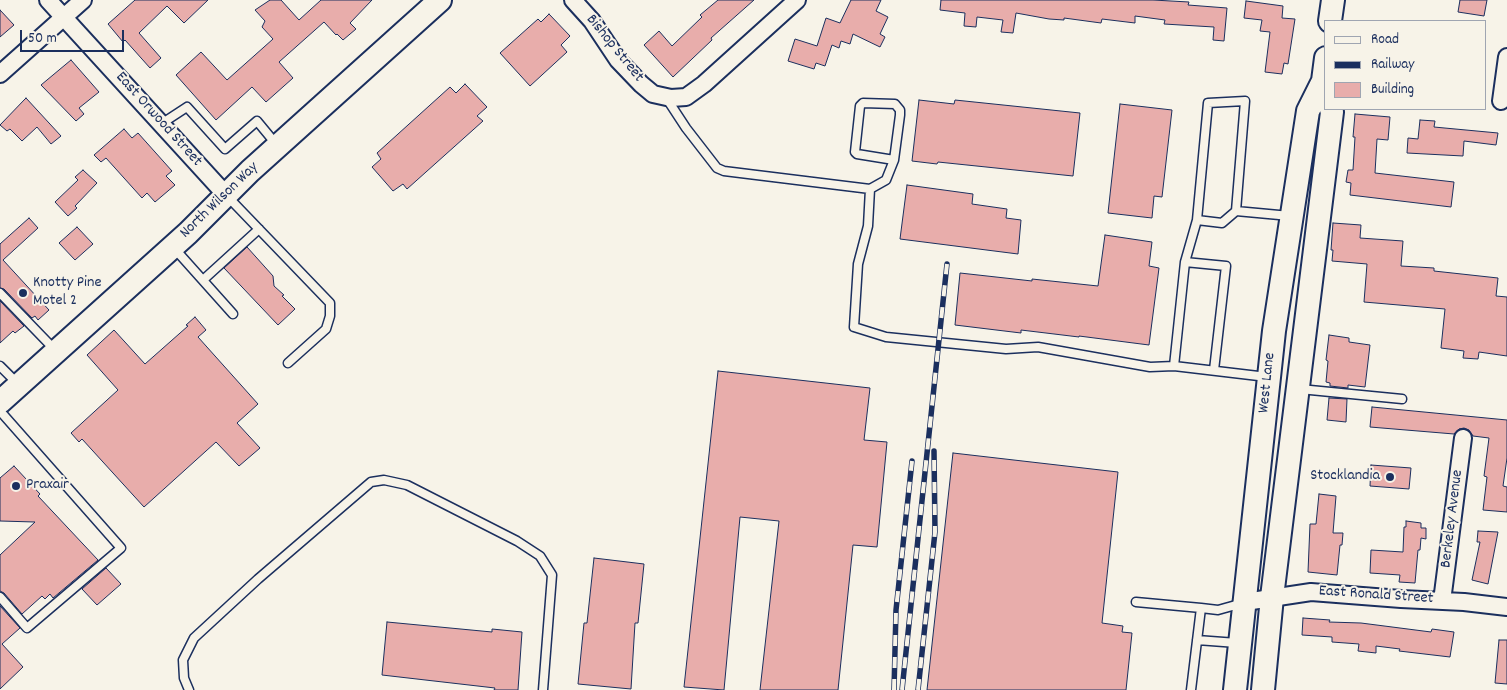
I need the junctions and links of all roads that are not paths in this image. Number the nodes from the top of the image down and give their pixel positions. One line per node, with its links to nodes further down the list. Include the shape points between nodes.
1 (48, 0): 7 (street, East Orwood Street)
2 (83, 0): 7 (street)
3 (440, 0): 16 (main road, North Wilson Way)
4 (573, 0): 12 (street, Bishop Street, via 592,21 618,60 653,94)
5 (797, 0): 12 (street, via 704,84 686,97)
6 (1332, 0): 8 (main road)
7 (64, 17): 10 (street); 15 (street, East Orwood Street)
8 (1330, 20)
9 (1507, 57): 13 (street)
10 (0, 74)
11 (1324, 87): 21 (main road, West Lane, via 1308,111)
12 (666, 98): 18 (lane, via 686,128 718,168 724,171)
13 (1498, 100)
14 (1331, 110): 30 (main road, West Lane)
15 (161, 124): 16 (lane, via 187,107 225,149 257,121); 19 (street, East Orwood Street)
16 (278, 146): 19 (main road, North Wilson Way)
17 (894, 160): 17 (lane, via 900,110 895,104 863,103 855,152); 18 (lane, via 886,180)
18 (870, 189): 34 (lane, via 868,226 858,264 854,327 886,337 1006,349 1038,347 1150,367)
19 (226, 195): 23 (lane); 24 (main road, North Wilson Way)
20 (1236, 211): 21 (lane); 22 (lane, via 1222,223); 22 (lane, via 1245,101 1208,103)
21 (1292, 216): 29 (main road, West Lane); 30 (main road, via 1299,221 1302,234 1295,314)
22 (1197, 220): 25 (lane)
23 (259, 229): 26 (lane); 32 (lane, via 330,303 326,329)
24 (173, 247): 26 (lane); 31 (main road, North Wilson Way)
25 (1185, 262): 34 (lane); 35 (lane, via 1226,266)
26 (203, 280): 28 (lane)
27 (0, 294): 31 (lane)
28 (233, 314)
29 (1275, 326): 36 (main road, West Lane); 38 (main road, via 1285,352 1283,382 1288,388)
30 (1302, 350): 38 (main road, West Lane)
31 (56, 352): 37 (main road, North Wilson Way)
32 (288, 363)
33 (0, 366): 37 (lane)
34 (1174, 366): 35 (lane)
35 (1214, 370): 36 (lane)
36 (1269, 377): 47 (main road, West Lane)
37 (19, 386): 40 (main road, North Wilson Way)
38 (1298, 389): 39 (lane); 44 (main road, West Lane)
39 (1402, 399)
40 (0, 402)
41 (0, 411): 43 (lane, via 121,548 27,628)
42 (1464, 438): 45 (street, Berkeley Avenue)
43 (0, 597)
44 (1272, 597): 45 (street, East Ronald Street, via 1311,592); 47 (street, East Ronald Street); 56 (main road, West Lane)
45 (1442, 601): 48 (street, East Ronald Street)
46 (1136, 602): 49 (lane)
47 (1245, 602): 49 (lane, via 1218,610); 51 (main road, West Lane)
48 (1507, 607)
49 (1201, 608): 50 (lane)
50 (1197, 640): 51 (lane); 54 (lane)
51 (1240, 643): 55 (main road, West Lane)
52 (189, 690): 53 (lane, via 184,678 183,660 194,638 371,482 384,480 407,485 540,556 552,575)
53 (543, 690)
54 (1191, 690)
55 (1235, 690)
56 (1264, 690)

